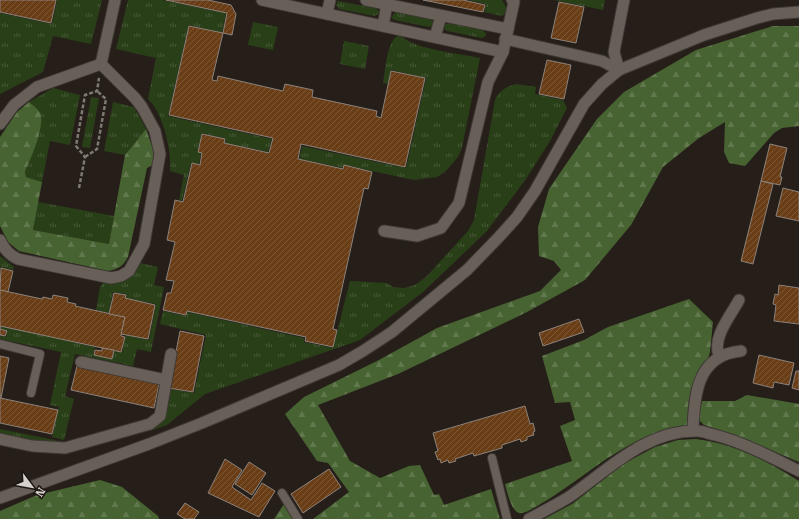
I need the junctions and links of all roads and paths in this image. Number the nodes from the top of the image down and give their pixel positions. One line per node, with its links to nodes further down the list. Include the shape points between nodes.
1 (115, 0): 18 (street)
2 (262, 0): 8 (street)
3 (330, 0): 10 (street)
4 (366, 0): 7 (street)
5 (512, 0): 13 (street, via 514,2)
6 (624, 0): 16 (street)
7 (387, 4): 11 (street); 12 (street)
8 (310, 5): 10 (street)
9 (799, 12): 19 (street, via 773,14 726,28)
10 (327, 14): 12 (street)
11 (441, 16): 13 (street); 14 (street)
12 (383, 26): 14 (street)
13 (506, 34): 15 (street); 17 (street)
14 (436, 37): 15 (street)
15 (503, 52): 26 (street, via 488,82 459,203 441,228 417,236)
16 (614, 52): 17 (street); 19 (street)
17 (602, 61): 19 (street)
18 (102, 64): 20 (path); 21 (street, via 37,87); 27 (street, via 142,107 154,131 160,154 144,244 137,260 125,274 111,278 18,259 11,256)
19 (619, 70): 41 (street, via 584,104 535,191 504,232 467,270 392,332 339,365 142,447)
20 (97, 91): 24 (path, via 106,99 97,149); 24 (path, via 85,95 76,146)
21 (14, 105): 22 (street); 23 (street)
22 (0, 110)
23 (0, 124)
24 (85, 157): 25 (path)
25 (80, 188)
26 (384, 231)
27 (0, 240)
28 (739, 300): 32 (street, via 719,336 716,347)
29 (0, 344): 35 (lane, via 40,354)
30 (741, 351): 32 (street)
31 (171, 354): 34 (street)
32 (719, 356): 36 (street, via 709,366 698,387)
33 (81, 362): 34 (street)
34 (166, 380): 37 (street, via 160,416 150,424 65,448 32,446)
35 (32, 393)
36 (693, 431): 39 (street, via 752,447); 44 (street, via 652,440 622,457 568,498)
37 (0, 439)
38 (492, 458): 43 (lane)
39 (799, 471)
40 (282, 493): 42 (lane)
41 (0, 498)
42 (298, 519)
43 (507, 519)
44 (529, 519)

